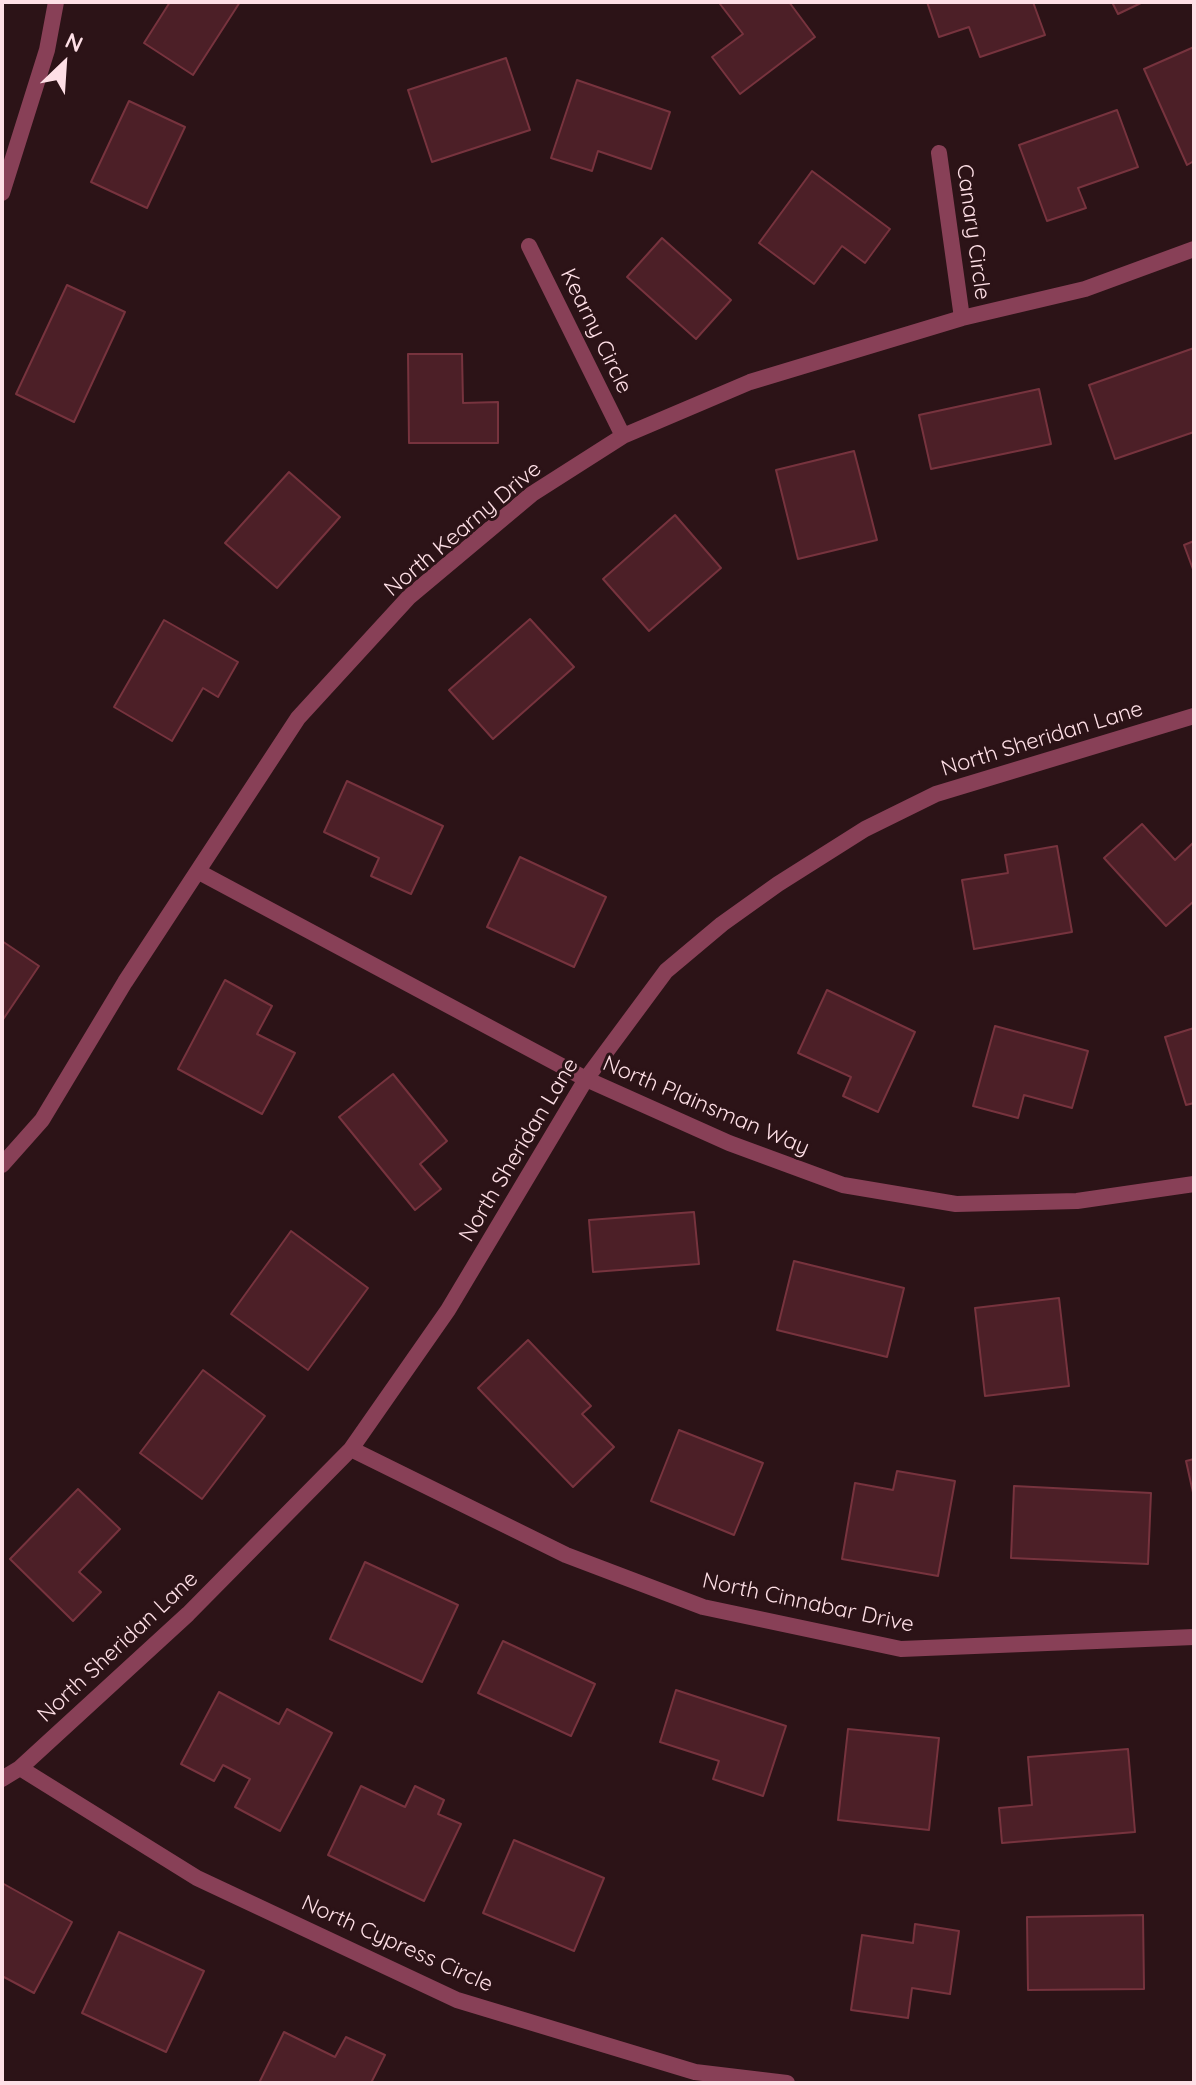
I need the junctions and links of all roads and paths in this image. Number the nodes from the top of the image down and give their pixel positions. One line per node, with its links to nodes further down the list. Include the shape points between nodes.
1 (56, 2): 3 (street, via 47,50)
2 (939, 153): 6 (street, Canary Circle)
3 (2, 193)
4 (529, 246): 7 (street, Kearny Circle)
5 (1194, 249): 6 (street, North Kearny Drive, via 1085,289)
6 (962, 318): 7 (street, North Kearny Drive, via 750,382)
7 (623, 436): 9 (street, North Kearny Drive, via 532,494 409,597 298,718)
8 (1194, 716): 10 (street, North Sheridan Lane, via 936,794 865,829 778,884 666,971)
9 (199, 872): 10 (street, North Plainsman Way); 11 (street, North Kearny Drive, via 42,1120)
10 (586, 1079): 12 (street, North Plainsman Way, via 729,1143 843,1185 956,1204 1077,1201); 13 (street, North Sheridan Lane, via 448,1310)
11 (2, 1165)
12 (1194, 1184)
13 (351, 1449): 14 (street, North Cinnabar Drive, via 566,1555 703,1607 901,1649); 15 (street, North Sheridan Lane, via 188,1614)
14 (1194, 1637)
15 (20, 1768): 16 (street, North Sheridan Lane); 17 (street, North Cypress Circle, via 197,1878 457,2000 695,2072)
16 (2, 1779)
17 (787, 2083)

